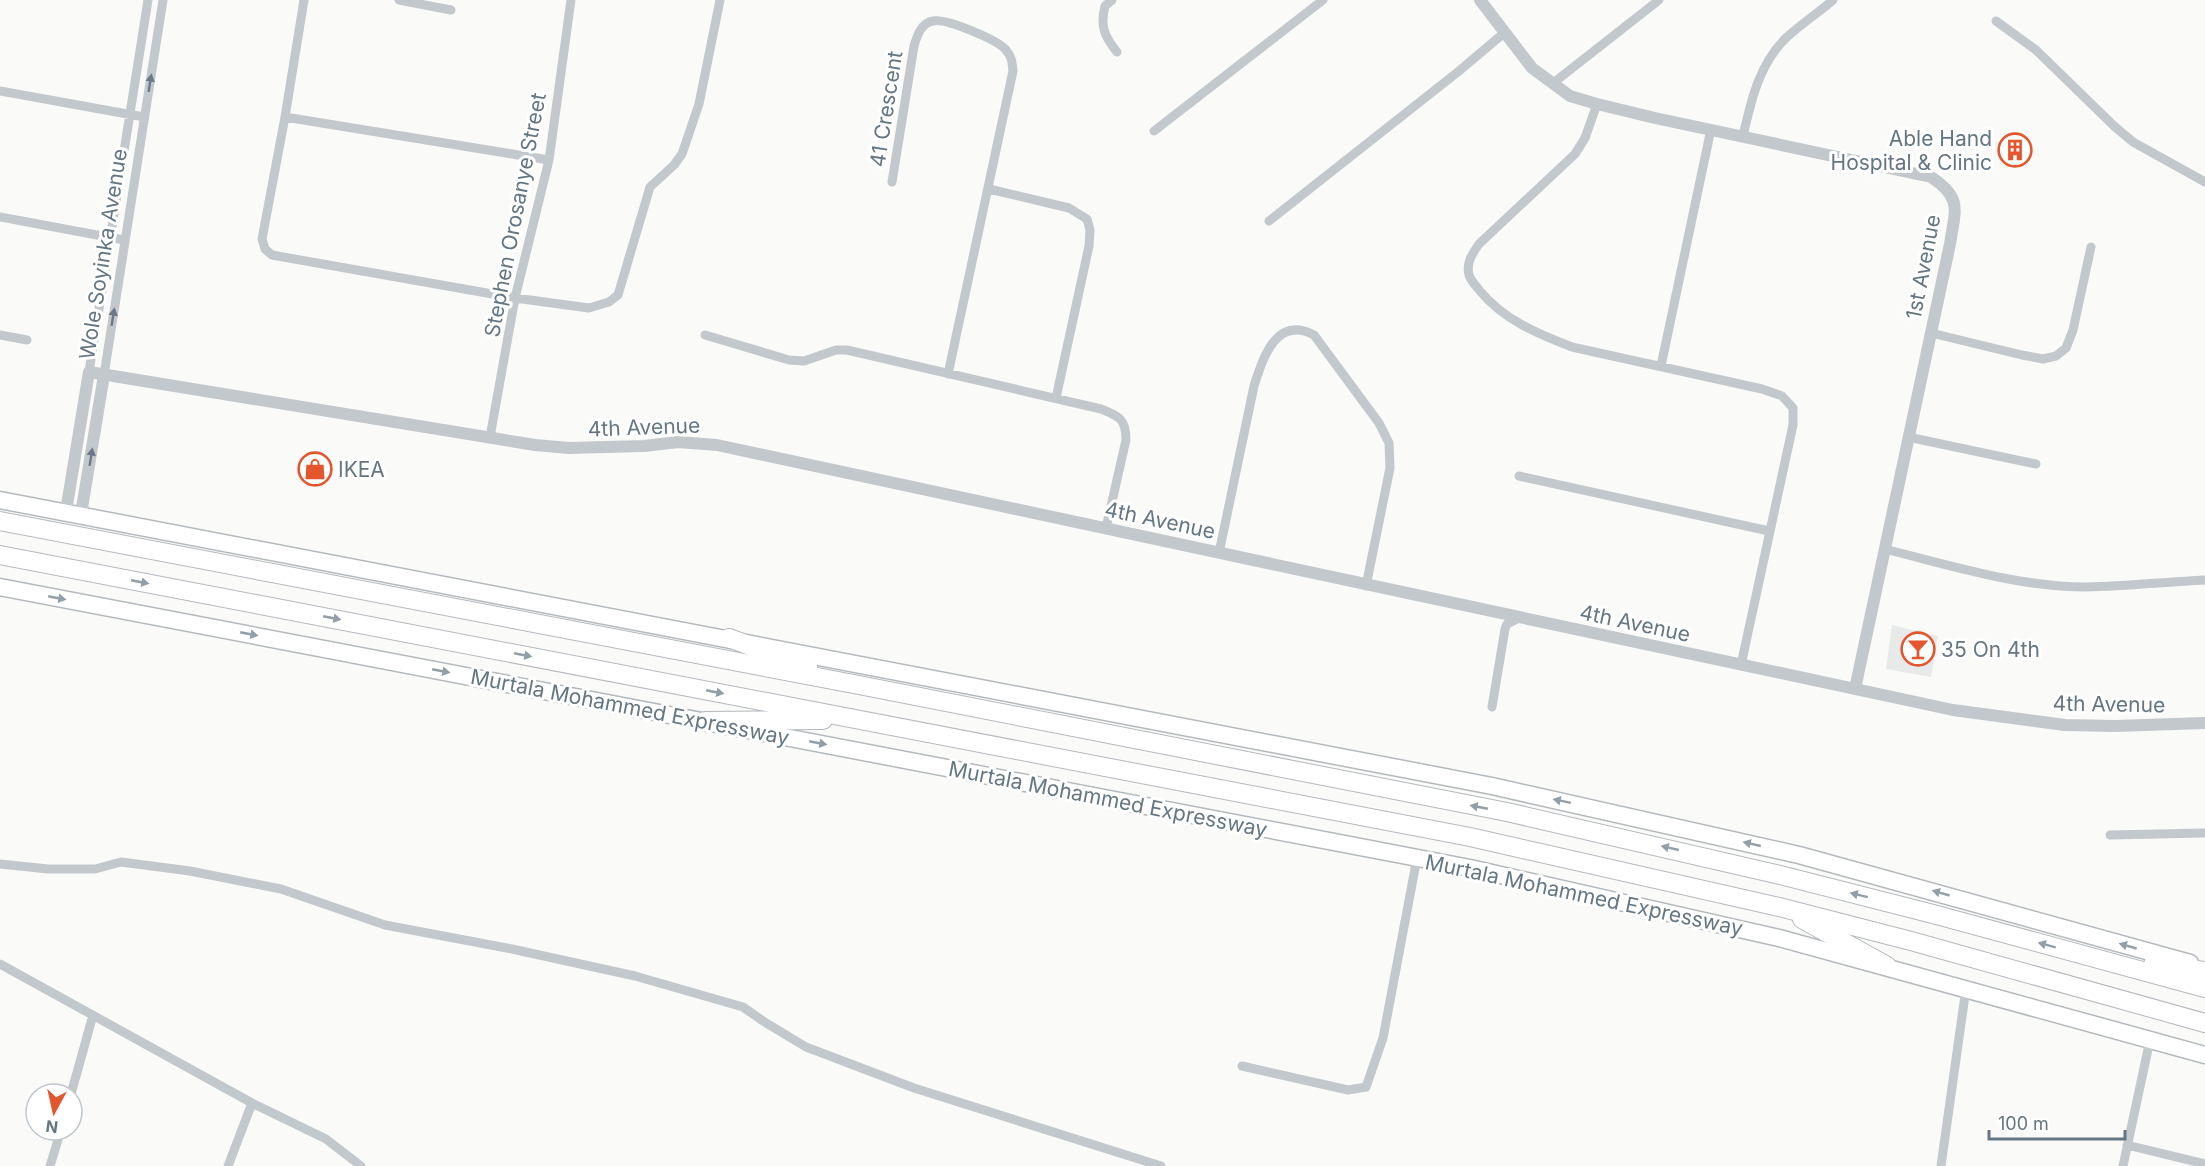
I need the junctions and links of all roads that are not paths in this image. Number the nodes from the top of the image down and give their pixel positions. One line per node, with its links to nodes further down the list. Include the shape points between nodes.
1 (148, 0): 19 (street, Wole Soyinka Avenue)
2 (163, 0): 20 (street, Wole Soyinka Avenue, one-way to 2)
3 (304, 0): 21 (street)
4 (399, 0): 12 (street)
5 (571, 0): 25 (street, Stephen Orosanye Street)
6 (720, 0): 34 (street, via 699,104 682,154 650,187 618,295 589,308)
7 (1112, 0): 15 (street, via 1105,6 1102,25 1105,37)
8 (1323, 0): 23 (street)
9 (1480, 0): 14 (street, 1st Avenue)
10 (1659, 0): 16 (street)
11 (1833, 0): 24 (street, via 1785,39 1771,57 1758,81)
12 (451, 10)
13 (1996, 21): 27 (street, via 2036,50 2133,142)
14 (1504, 33): 16 (street, 1st Avenue, via 1532,68); 30 (street)
15 (1117, 52)
16 (1552, 84): 18 (street, 1st Avenue, via 1570,96)
17 (0, 91): 19 (street)
18 (1597, 104): 22 (street, 1st Avenue); 39 (street, via 1575,154 1479,244 1471,256 1470,276 1488,300 1513,321 1543,336 1572,347)
19 (129, 115): 20 (street); 31 (street, Wole Soyinka Avenue)
20 (144, 117): 32 (street, Wole Soyinka Avenue)
21 (285, 117): 25 (street); 34 (street, via 262,238 272,255)
22 (1711, 129): 24 (street, 1st Avenue); 39 (street)
23 (1154, 131)
24 (1743, 136): 35 (street, 1st Avenue, via 1931,177 1947,188 1954,200 1954,219)
25 (549, 159): 34 (street, Stephen Orosanye Street)
26 (892, 182): 28 (street, 41 Crescent, via 914,46 919,31 933,21 976,33 1004,47 1012,58 1013,71)
27 (2205, 182)
28 (989, 189): 41 (street, 41 Crescent); 43 (street, via 1069,208 1087,219 1089,246)
29 (0, 217): 31 (street)
30 (1269, 221)
31 (110, 238): 32 (street); 40 (street, Wole Soyinka Avenue)
32 (124, 240): 42 (street, Wole Soyinka Avenue, one-way to 32)
33 (2091, 247): 35 (street, via 2073,330 2066,348 2056,356 2022,356)
34 (515, 298): 44 (street, Stephen Orosanye Street)
35 (1931, 333): 45 (street, 1st Avenue)
36 (705, 334): 41 (street, via 789,360 804,361 847,350)
37 (0, 335): 38 (street)
38 (27, 340)
39 (1661, 366): 52 (street, via 1762,389 1782,396 1793,408 1793,425)
40 (89, 372): 42 (street, 4th Avenue); 49 (street, Wole Soyinka Avenue)
41 (948, 374): 43 (street)
42 (104, 375): 44 (street, 4th Avenue); 49 (street, Wole Soyinka Avenue, one-way to 42)
43 (1056, 398): 51 (street, via 1109,412 1126,426)
44 (490, 437): 51 (street, 4th Avenue, via 569,448 678,442 717,445)
45 (1908, 437): 46 (street); 53 (street, 1st Avenue)
46 (2036, 464)
47 (1519, 476): 52 (street)
48 (0, 500): 49 (highway)
49 (74, 513): 60 (highway)
50 (0, 521): 62 (highway)
51 (1106, 528): 54 (street, 4th Avenue)
52 (1769, 531): 61 (street)
53 (1884, 549): 56 (street, via 1991,575 2058,585); 63 (street, 1st Avenue)
54 (1219, 553): 57 (street, 4th Avenue); 57 (street, via 1262,363 1279,336 1290,329 1302,329 1314,335 1379,423 1389,443 1390,468)
55 (0, 555): 65 (highway, Murtala Mohammed Expressway, one-way to 65)
56 (2205, 580)
57 (1366, 586): 59 (street, 4th Avenue)
58 (0, 587): 66 (highway, Murtala Mohammed Expressway, one-way to 66)
59 (1519, 618): 61 (street, 4th Avenue); 64 (street, via 1505,629)
60 (729, 638): 62 (highway); 76 (highway, one-way to 60, via 1918,887 1665,824 1480,784)
61 (1741, 665): 63 (street, 4th Avenue)
62 (864, 686): 73 (highway, one-way to 62, via 1643,842)
63 (1855, 689): 67 (street, 4th Avenue, via 1953,710 2065,725)
64 (1492, 707)
65 (862, 720): 66 (highway); 72 (highway, Murtala Mohammed Expressway, via 1470,837)
66 (705, 721): 70 (highway, Murtala Mohammed Expressway, one-way to 70)
67 (2205, 723)
68 (2205, 833): 69 (street)
69 (2110, 835)
70 (1416, 858): 75 (highway, Murtala Mohammed Expressway, via 1694,917); 83 (street, via 1383,1038 1366,1087 1348,1090)
71 (0, 864): 92 (street, via 95,869 121,862 190,871 280,889 385,926 635,976 743,1006 806,1047 914,1088)
72 (1779, 907): 75 (highway); 80 (highway, Murtala Mohammed Expressway)
73 (2096, 958): 76 (highway); 78 (highway)
74 (0, 964): 79 (street)
75 (1887, 966): 77 (highway, Murtala Mohammed Expressway)
76 (2205, 969)
77 (1966, 988): 81 (highway, Murtala Mohammed Expressway); 93 (street)
78 (2205, 988)
79 (93, 1015): 84 (street); 85 (street)
80 (2205, 1023)
81 (2150, 1040): 82 (highway, Murtala Mohammed Expressway); 87 (street)
82 (2205, 1055)
83 (1242, 1066)
84 (74, 1082)
85 (252, 1102): 90 (street); 91 (street, via 326,1139)
86 (57, 1142): 89 (street)
87 (2127, 1145): 88 (street); 94 (street)
88 (2205, 1164)
89 (50, 1166)
90 (228, 1166)
91 (361, 1166)
92 (1161, 1166)
93 (1941, 1166)
94 (2123, 1166)

